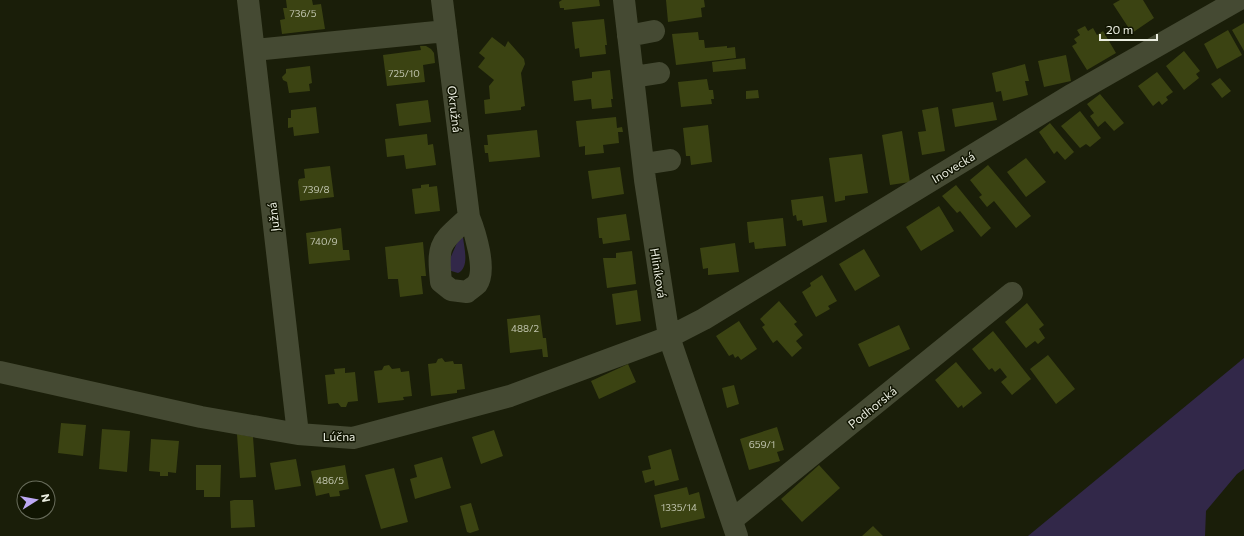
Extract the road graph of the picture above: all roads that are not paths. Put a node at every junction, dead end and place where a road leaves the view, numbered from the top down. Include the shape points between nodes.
1 (248, 0) edge
2 (442, 0) edge
3 (624, 0) edge
4 (1238, 0) edge
5 (446, 31) junction
6 (254, 50) junction
7 (469, 217) dead end
8 (1012, 293) dead end
9 (669, 337) junction
10 (0, 372) edge
11 (298, 434) junction
12 (735, 528) edge

1 - 6 street, Južná
2 - 5 street, Okružná
3 - 9 street, Hliníková via 641,33 656,162
4 - 9 street, Inovecká via 1073,94 704,319
5 - 6 street
5 - 7 street, Okružná
6 - 11 street, Južná
8 - 12 street, Podhorská
9 - 11 street, Lúčna via 510,396 353,438
9 - 12 street, Hliníková
10 - 11 street, Lúčna via 201,417

